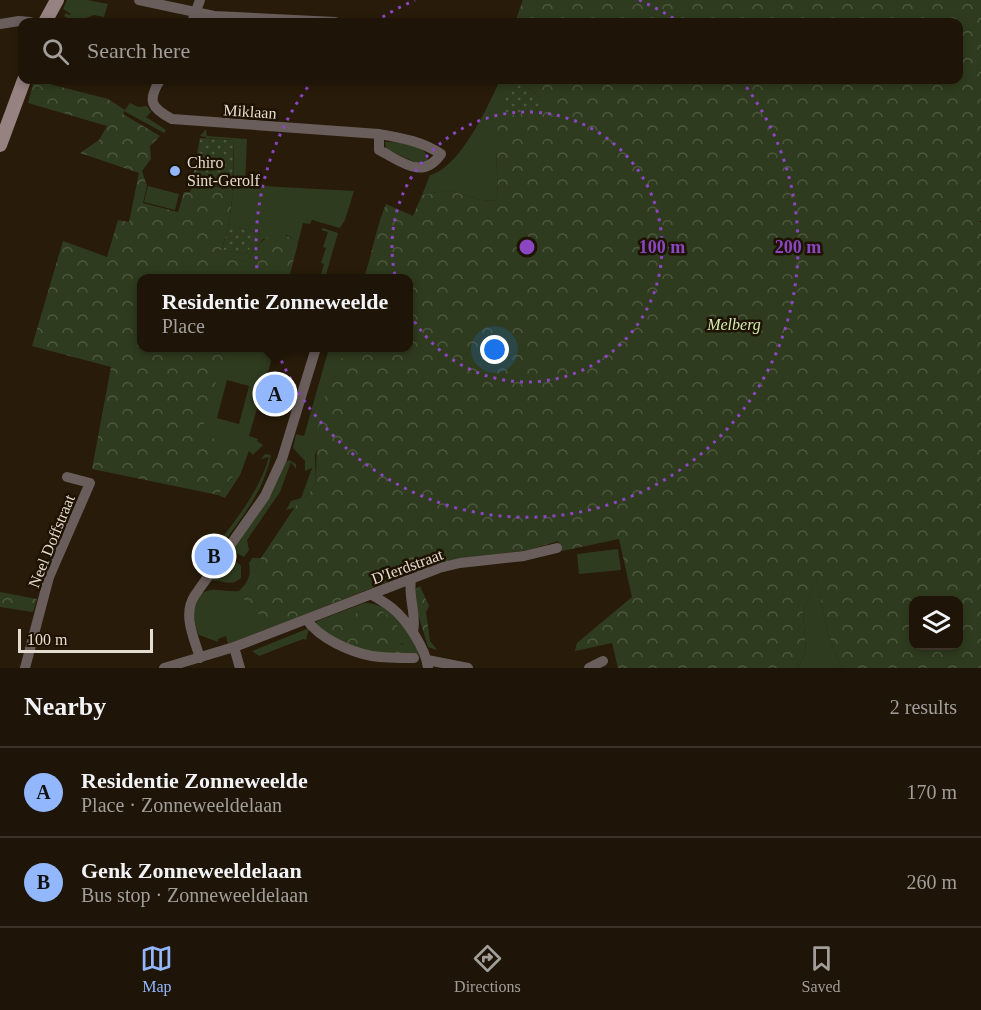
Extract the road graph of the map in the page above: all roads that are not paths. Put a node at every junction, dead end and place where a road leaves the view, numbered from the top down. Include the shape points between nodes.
1 (57, 0) edge
2 (139, 0) edge
3 (200, 0) edge
4 (194, 17) edge
5 (47, 18) edge
6 (254, 18) edge
7 (18, 21) edge
8 (0, 24) edge
9 (23, 84) edge
10 (158, 84) edge
11 (379, 134) junction
12 (0, 145) edge
13 (315, 352) edge
14 (67, 477) dead end
15 (557, 548) dead end
16 (411, 580) junction
17 (372, 595) junction
18 (307, 620) junction
19 (413, 632) junction
20 (234, 647) junction
21 (200, 658) junction
22 (414, 658) dead end
23 (603, 661) dead end
24 (428, 664) edge
25 (26, 668) edge
26 (164, 668) edge
27 (240, 668) edge
28 (468, 668) edge
29 (589, 668) edge

1 - 5 street
2 - 4 street
3 - 4 street
4 - 6 street
7 - 8 street
9 - 12 street
10 - 11 street, Miklaan via 152,97 153,106 172,119
11 - 11 street, Miklaan via 379,150 415,168 426,168 441,154 411,139
13 - 21 street via 282,459 265,496 189,606 188,617
14 - 25 street, Neel Doffstraat via 90,483 49,577
15 - 16 street, D'Ierdstraat via 460,563
16 - 17 street, D'Ierdstraat
16 - 19 street
17 - 18 street, D'Ierdstraat
17 - 19 street via 393,608
18 - 20 street, D'Ierdstraat
18 - 22 street via 321,634 370,656
19 - 24 street
20 - 21 street, D'Ierdstraat
20 - 27 street
21 - 26 street, D'Ierdstraat
23 - 29 street
24 - 28 street

